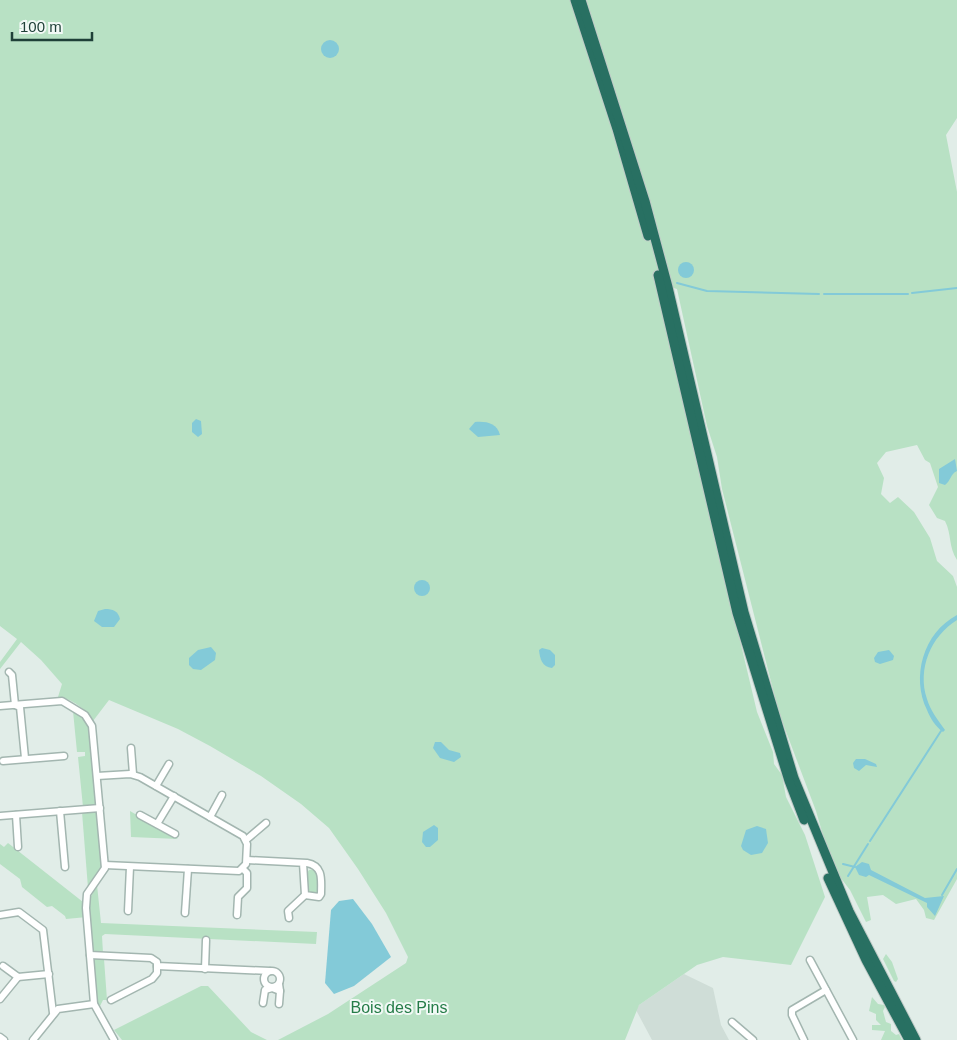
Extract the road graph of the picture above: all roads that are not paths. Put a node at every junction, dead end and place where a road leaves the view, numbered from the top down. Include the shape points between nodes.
1 (575, 0) edge
2 (581, 0) edge
3 (10, 672) dead end
4 (15, 705) junction
5 (0, 706) edge
6 (131, 748) dead end
7 (64, 756) dead end
8 (25, 758) junction
9 (3, 761) dead end
10 (169, 764) dead end
11 (133, 774) junction
12 (97, 776) junction
13 (156, 786) junction
14 (222, 794) dead end
15 (174, 796) junction
16 (100, 808) junction
17 (60, 812) junction
18 (16, 815) junction
19 (140, 815) dead end
20 (0, 816) edge
21 (210, 817) junction
22 (266, 823) dead end
23 (157, 824) junction
24 (175, 834) dead end
25 (246, 840) junction
26 (18, 848) dead end
27 (246, 860) junction
28 (303, 863) junction
29 (105, 865) junction
30 (65, 867) dead end
31 (130, 867) junction
32 (188, 869) junction
33 (243, 869) junction
34 (304, 895) junction
35 (128, 911) dead end
36 (185, 913) dead end
37 (237, 915) dead end
38 (0, 916) edge
39 (289, 918) dead end
40 (206, 940) dead end
41 (90, 955) junction
42 (810, 960) dead end
43 (3, 966) dead end
44 (157, 966) junction
45 (205, 969) junction
46 (270, 971) junction
47 (49, 974) junction
48 (18, 977) junction
49 (280, 987) junction
50 (272, 988) junction
51 (826, 990) junction
52 (0, 1000) edge
53 (111, 1000) dead end
54 (264, 1003) dead end
55 (94, 1004) junction
56 (279, 1004) dead end
57 (53, 1013) junction
58 (732, 1022) dead end
59 (0, 1037) edge
60 (4, 1040) edge
61 (33, 1040) edge
62 (114, 1040) edge
63 (753, 1040) edge
64 (804, 1040) edge
65 (853, 1040) edge
66 (909, 1040) edge
67 (916, 1040) edge

1 - 66 highway via 617,129 658,276 738,613 789,781 824,870 866,960
2 - 67 highway via 645,201 744,612 794,778 872,958
3 - 4 street
4 - 5 street
4 - 8 street via 20,707
4 - 12 street via 62,701 85,715 93,730
6 - 11 street
7 - 8 street
8 - 9 street
10 - 13 street
11 - 12 street
11 - 13 street
12 - 16 street
13 - 15 street
14 - 21 street
15 - 21 street
15 - 23 street
16 - 17 street
16 - 29 street
17 - 18 street
17 - 30 street
18 - 20 street
18 - 26 street
19 - 23 street
21 - 25 street
22 - 25 street
23 - 24 street
25 - 27 street
27 - 28 street
27 - 33 street
28 - 34 street
28 - 34 street via 316,866 321,876 319,897
29 - 31 street
29 - 41 street via 86,899
31 - 32 street
31 - 35 street
32 - 33 street
32 - 36 street
33 - 37 street via 247,873 247,888 238,898
34 - 39 street via 288,911
38 - 47 street via 19,912 43,930
40 - 45 street
41 - 44 street via 151,958
41 - 55 street
42 - 51 street
43 - 48 street
44 - 45 street
44 - 53 street via 157,973 152,979
45 - 46 street
46 - 49 street via 278,973
46 - 50 street via 264,980
47 - 48 street
47 - 57 street
48 - 52 street
49 - 50 street
49 - 56 street
50 - 54 street via 264,992
51 - 64 street via 792,1010
51 - 65 street
55 - 57 street via 58,1009
55 - 62 street
57 - 61 street
58 - 63 street
59 - 60 street

